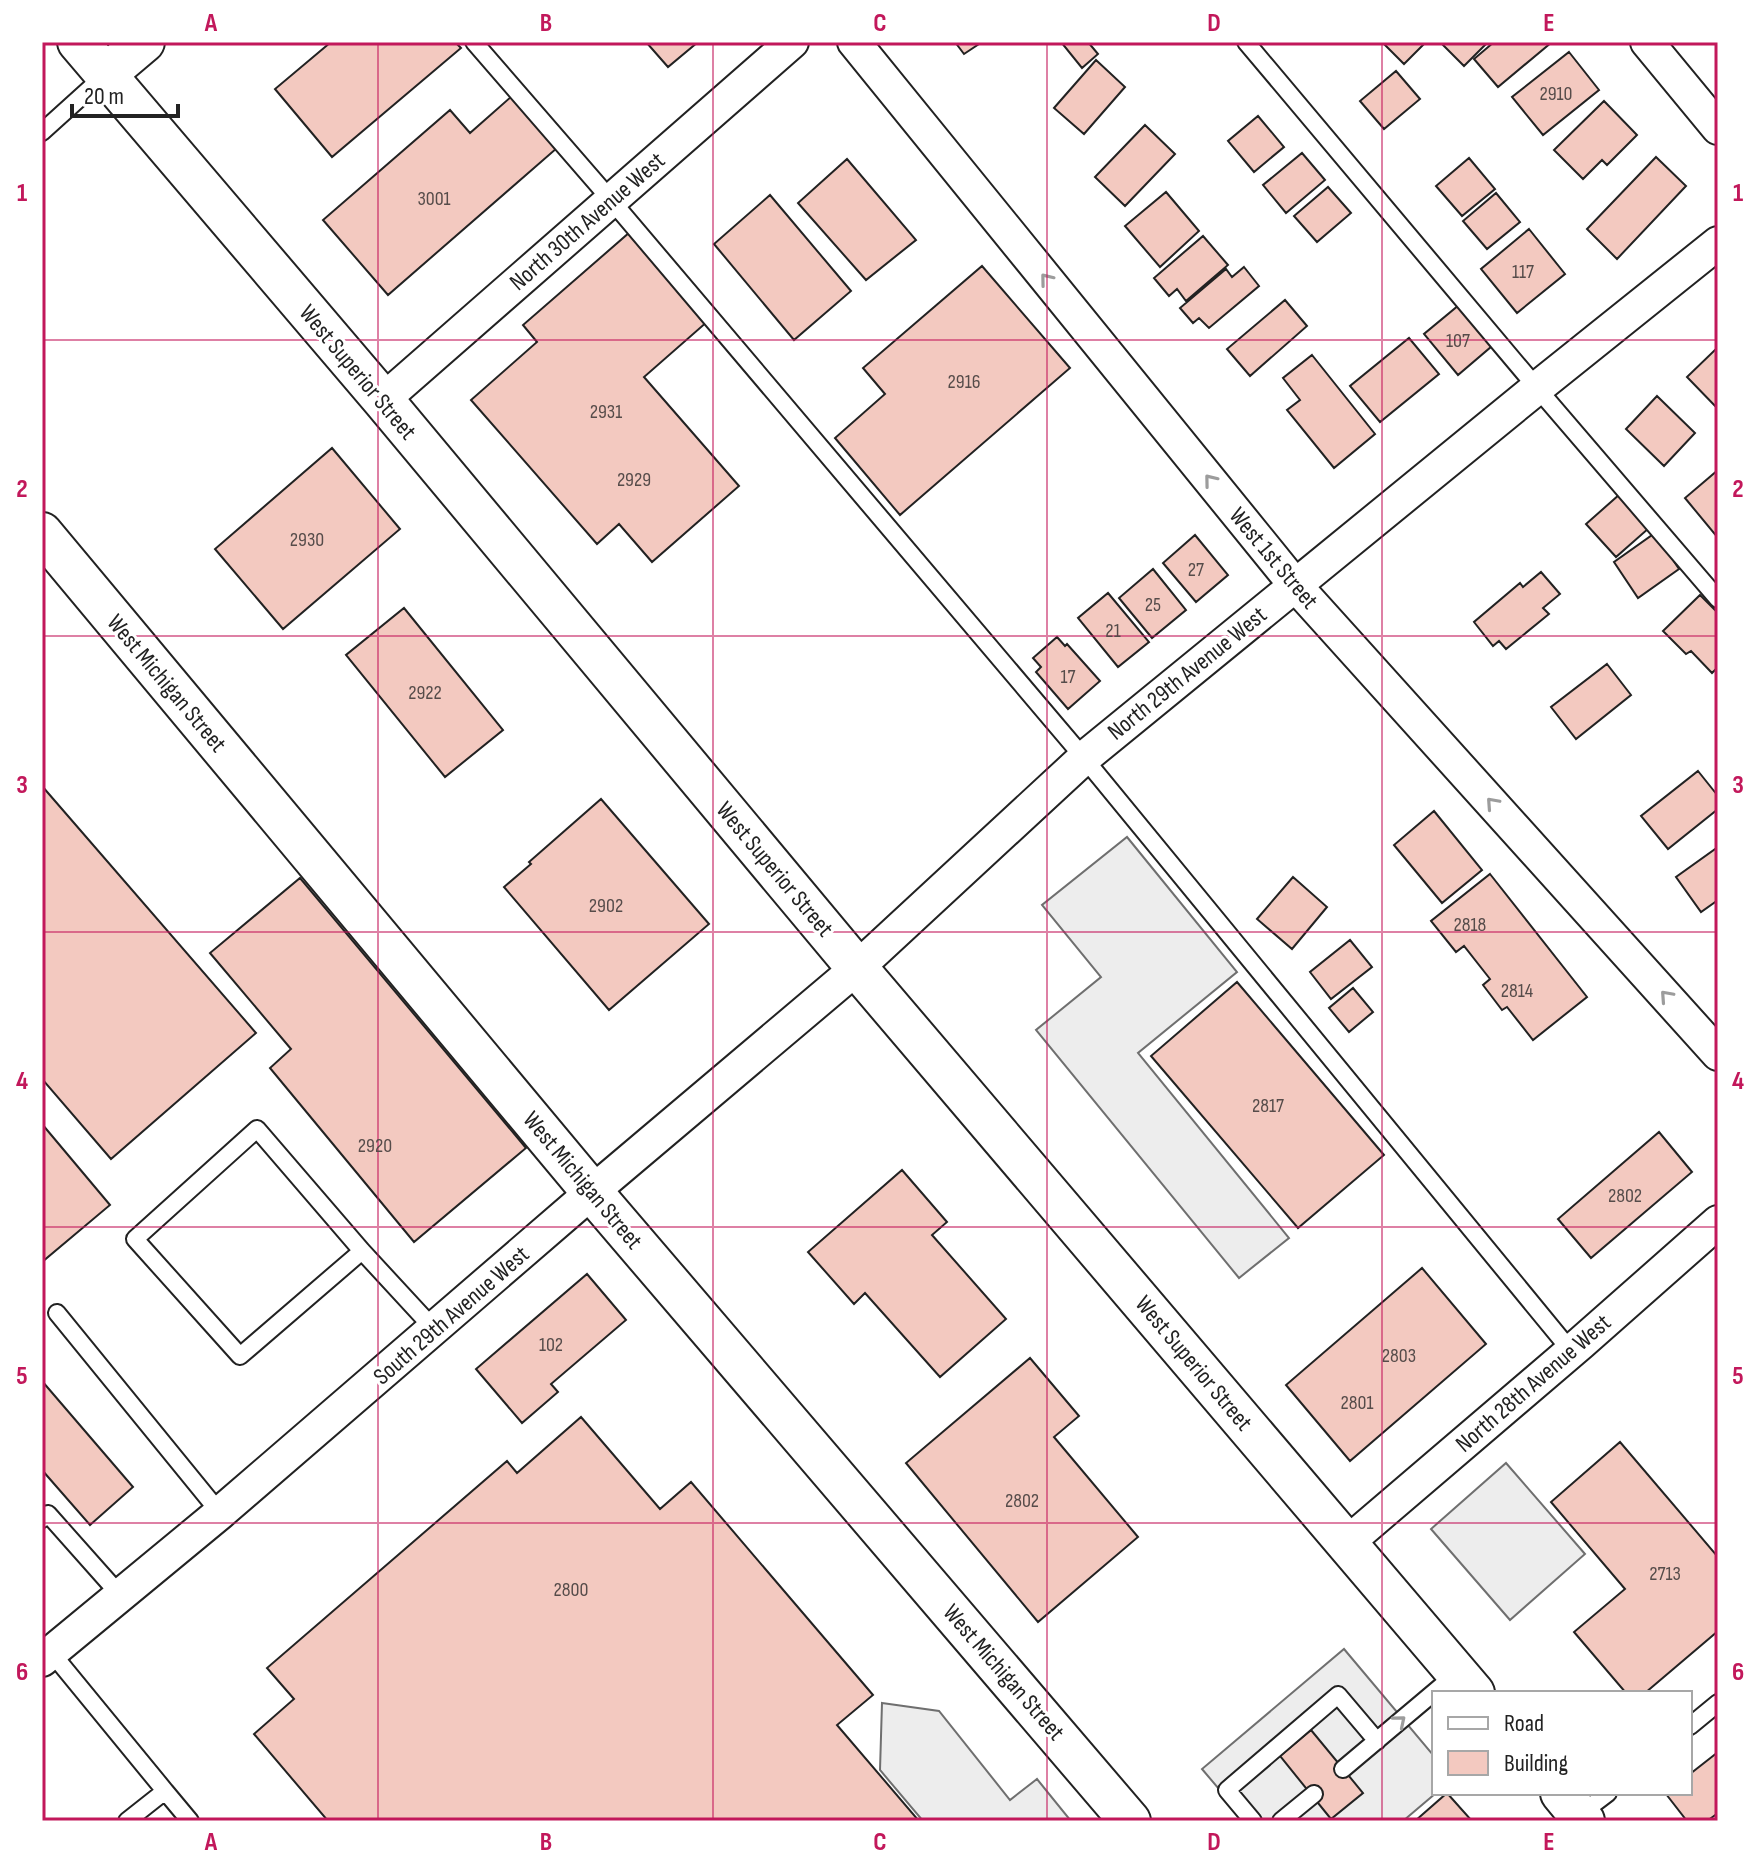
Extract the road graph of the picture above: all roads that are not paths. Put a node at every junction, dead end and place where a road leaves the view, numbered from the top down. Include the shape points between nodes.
1 (78, 42) edge
2 (144, 42) edge
3 (474, 42) edge
4 (792, 42) edge
5 (854, 42) edge
6 (1246, 42) edge
7 (1647, 42) edge
8 (105, 75) junction
9 (1718, 128) edge
10 (42, 132) edge
11 (611, 200) junction
12 (1718, 243) edge
13 (1537, 388) junction
14 (383, 400) junction
15 (42, 533) edge
16 (1295, 585) junction
17 (1718, 599) edge
18 (1084, 758) junction
19 (857, 968) junction
20 (1718, 1054) edge
21 (592, 1192) junction
22 (1718, 1222) edge
23 (362, 1251) junction
24 (57, 1313) dead end
25 (434, 1329) junction
26 (1571, 1351) junction
27 (220, 1513) junction
28 (42, 1519) edge
29 (1347, 1543) junction
30 (120, 1595) junction
31 (46, 1656) edge
32 (1466, 1683) edge
33 (1718, 1703) edge
34 (1432, 1705) edge
35 (1692, 1724) edge
36 (1377, 1741) junction
37 (1343, 1769) dead end
38 (165, 1791) junction
39 (1314, 1794) dead end
40 (127, 1821) edge
41 (190, 1821) edge
42 (1130, 1821) edge
43 (1253, 1821) edge
44 (1281, 1821) edge

1 - 8 street, West Superior Street
2 - 8 street
3 - 11 lane
4 - 11 street, North 30th Avenue West
16 -> 5 street, West 1st Street
6 - 13 lane
7 - 9 street
8 - 10 lane
8 - 14 street, West Superior Street
11 - 14 street, North 30th Avenue West
11 - 18 lane
12 - 13 street, North 29th Avenue West
13 - 16 street, North 29th Avenue West
13 - 17 lane
14 - 19 street, West Superior Street
15 - 21 street, West Michigan Street
16 - 18 street, North 29th Avenue West
20 -> 16 street, West 1st Street
18 - 19 street, North 29th Avenue West
18 - 26 lane
19 - 21 street, South 29th Avenue West
19 - 29 street, West Superior Street
21 - 25 street, South 29th Avenue West
21 - 42 street, West Michigan Street
22 - 26 street, North 28th Avenue West
23 - 23 lane via 257,1129 135,1239 240,1356
23 - 25 lane
24 - 27 lane
25 - 27 street, South 29th Avenue West
26 - 29 street, North 28th Avenue West
27 - 30 street, South 29th Avenue West
28 - 30 lane via 48,1514
29 - 32 street, West Superior Street
30 - 31 street, South 29th Avenue West
31 - 38 lane
33 - 35 lane
36 -> 34 lane
36 - 37 lane
36 - 43 lane via 1338,1695 1227,1790
38 - 40 lane
38 - 41 lane
39 - 44 lane

